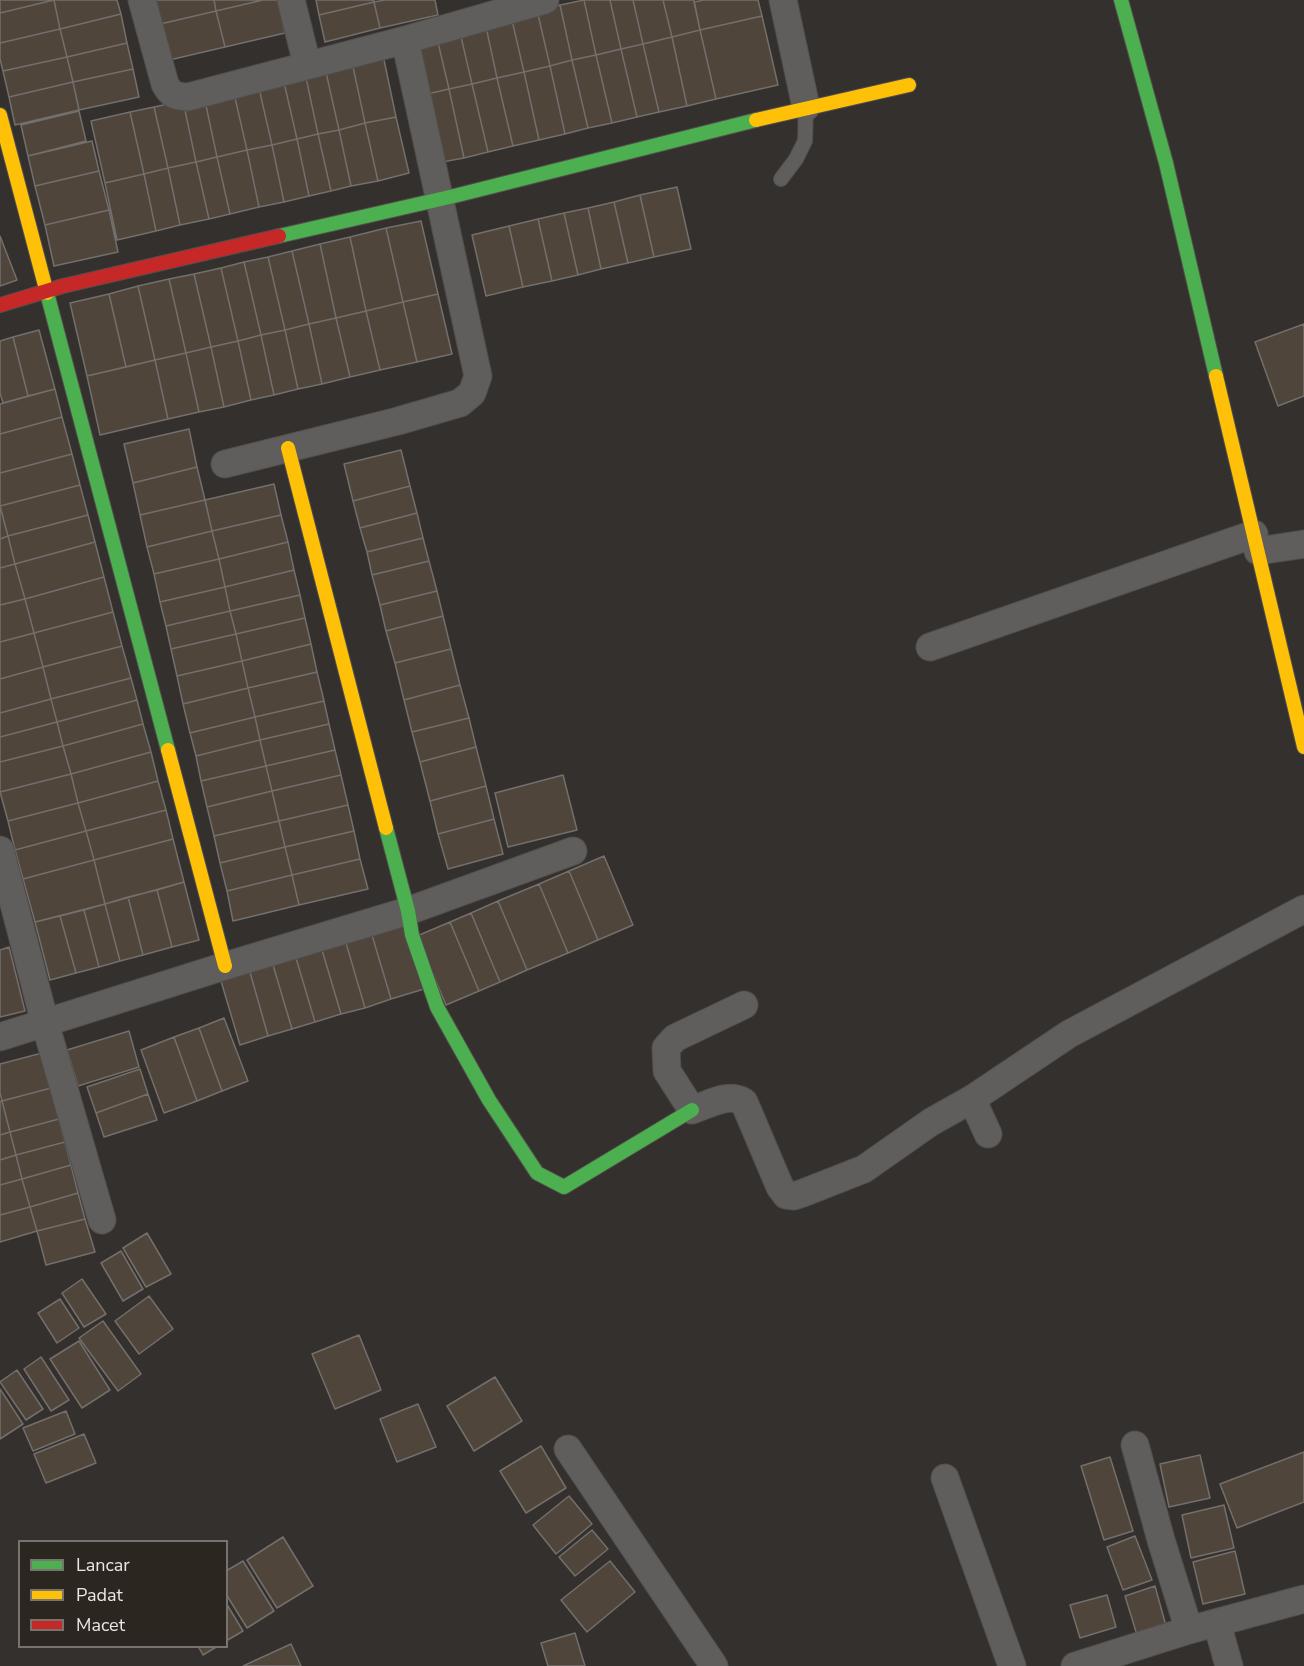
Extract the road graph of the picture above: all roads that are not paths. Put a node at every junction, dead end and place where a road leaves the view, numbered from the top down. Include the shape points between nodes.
1 (142, 0) edge
2 (291, 0) edge
3 (545, 0) edge
4 (783, 0) edge
5 (1121, 0) edge
6 (469, 10) edge
7 (405, 40) junction
8 (307, 64) junction
9 (909, 85) dead end
10 (806, 108) junction
11 (1, 124) edge
12 (781, 179) dead end
13 (440, 199) junction
14 (46, 292) junction
15 (0, 306) edge
16 (288, 448) junction
17 (225, 464) dead end
18 (1256, 543) junction
19 (1304, 544) edge
20 (930, 647) dead end
21 (1304, 747) edge
22 (0, 850) edge
23 (573, 851) dead end
24 (1304, 909) edge
25 (408, 911) junction
26 (225, 966) junction
27 (744, 1005) dead end
28 (45, 1023) junction
29 (0, 1037) edge
30 (972, 1098) junction
31 (692, 1110) junction
32 (988, 1134) dead end
33 (102, 1220) dead end
34 (1135, 1445) dead end
35 (568, 1449) dead end
36 (945, 1478) dead end
37 (1304, 1599) edge
38 (1216, 1623) junction
39 (1189, 1630) junction
40 (714, 1666) edge
41 (1012, 1666) edge
42 (1075, 1666) edge
43 (1229, 1666) edge

1 - 8 street via 165,84 175,96 188,97
2 - 8 street
3 - 6 street
4 - 10 street
5 - 18 street via 1166,163
6 - 7 street
7 - 8 street
7 - 13 street
9 - 10 street
10 - 12 lane via 805,141
10 - 13 street
11 - 14 street
13 - 14 street
13 - 16 street via 478,376 472,393 459,403 439,409
14 - 15 street
14 - 26 street
16 - 17 street
16 - 25 street
18 - 19 street
18 - 20 street
18 - 21 street
22 - 28 street
23 - 25 street
24 - 30 street via 1069,1034
25 - 26 street
25 - 31 street via 412,935 438,1007 489,1100 537,1173 564,1187
26 - 28 street
27 - 31 street via 675,1038 666,1048 667,1071
28 - 29 street
28 - 33 street
30 - 31 street via 864,1168 794,1196 786,1195 780,1186 744,1102 728,1098
30 - 32 street
34 - 39 street
35 - 40 street
36 - 41 street
37 - 38 street
38 - 39 street
38 - 43 street
39 - 42 street

